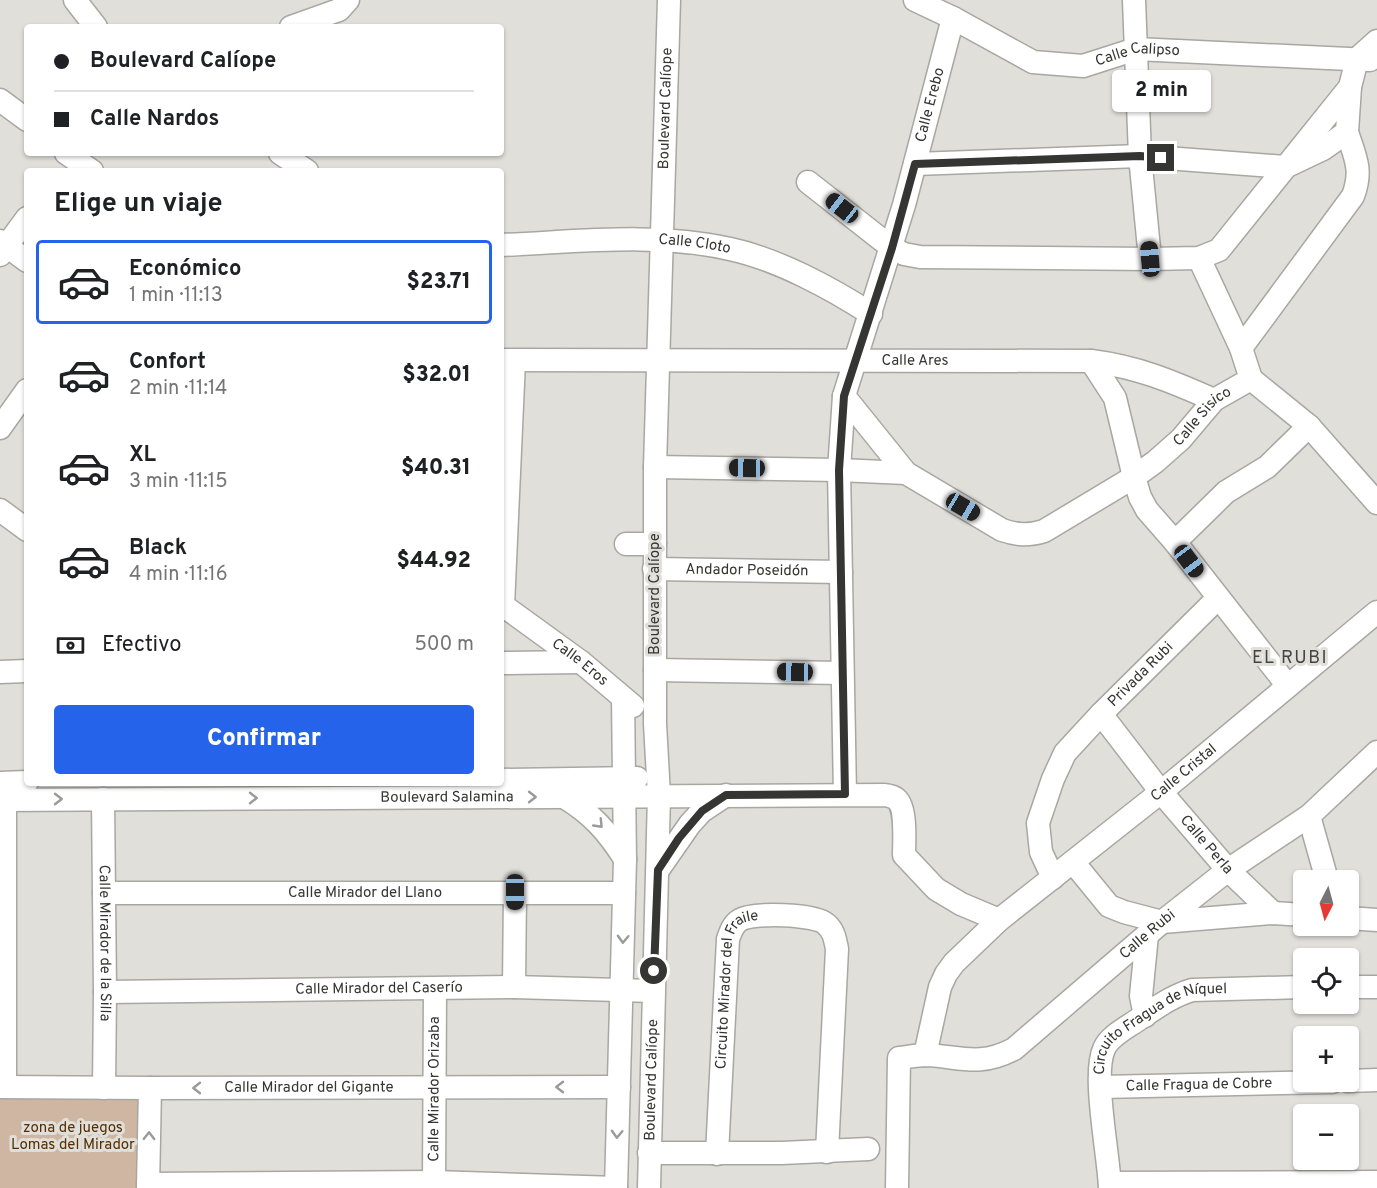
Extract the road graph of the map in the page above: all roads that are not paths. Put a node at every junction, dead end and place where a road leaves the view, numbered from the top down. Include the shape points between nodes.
1 (669, 0) edge
2 (915, 0) edge
3 (1134, 0) edge
4 (81, 2) edge
5 (338, 12) edge
6 (953, 18) junction
7 (94, 24) edge
8 (300, 24) edge
9 (1377, 41) edge
10 (1136, 49) junction
11 (1367, 60) edge
12 (1350, 87) junction
13 (3, 97) edge
14 (24, 117) edge
15 (1347, 132) junction
16 (284, 156) edge
17 (1140, 156) junction
18 (68, 159) edge
19 (915, 164) junction
20 (1285, 167) junction
21 (86, 168) edge
22 (302, 168) edge
23 (808, 182) dead end
24 (24, 221) edge
25 (662, 240) junction
26 (504, 245) edge
27 (2, 247) edge
28 (892, 248) junction
29 (1209, 254) junction
30 (24, 259) edge
31 (1150, 259) junction
32 (871, 314) junction
33 (1241, 348) junction
34 (507, 360) edge
35 (856, 361) junction
36 (1091, 361) junction
37 (658, 362) junction
38 (1251, 379) junction
39 (844, 396) junction
40 (24, 397) edge
41 (1214, 400) junction
42 (1309, 426) junction
43 (0, 428) edge
44 (655, 467) junction
45 (839, 470) junction
46 (906, 473) junction
47 (1134, 477) junction
48 (1377, 503) edge
49 (504, 507) edge
50 (0, 510) edge
51 (24, 528) edge
52 (1175, 542) junction
53 (655, 543) junction
54 (626, 544) dead end
55 (654, 569) junction
56 (841, 572) junction
57 (1218, 598) junction
58 (504, 606) edge
59 (1377, 612) edge
60 (581, 662) junction
61 (504, 663) edge
62 (655, 670) junction
63 (24, 671) edge
64 (0, 672) edge
65 (842, 673) junction
66 (1288, 686) junction
67 (623, 698) junction
68 (1101, 714) junction
69 (655, 724) junction
70 (1372, 761) edge
71 (504, 780) edge
72 (24, 783) edge
73 (658, 786) junction
74 (624, 788) junction
75 (1161, 792) junction
76 (2, 794) edge
77 (845, 794) junction
78 (726, 795) junction
79 (564, 797) junction
80 (103, 799) junction
81 (1309, 816) junction
82 (625, 860) junction
83 (1073, 862) junction
84 (658, 870) junction
85 (1228, 870) junction
86 (1324, 870) edge
87 (1053, 878) junction
88 (515, 892) junction
89 (104, 893) junction
90 (624, 893) junction
91 (2, 894) edge
92 (1124, 912) junction
93 (1273, 913) junction
94 (1293, 914) edge
95 (1359, 919) edge
96 (999, 920) junction
97 (1377, 920) edge
98 (1147, 935) junction
99 (514, 987) junction
100 (1293, 987) edge
101 (1359, 987) edge
102 (1377, 987) edge
103 (435, 989) junction
104 (622, 990) junction
105 (3, 991) edge
106 (653, 991) junction
107 (105, 992) junction
108 (1145, 1016) junction
109 (926, 1055) junction
110 (1377, 1080) edge
111 (1359, 1081) edge
112 (1293, 1083) edge
113 (2, 1087) edge
114 (435, 1087) junction
115 (619, 1087) junction
116 (1101, 1087) junction
117 (104, 1088) junction
118 (150, 1088) junction
119 (868, 1149) dead end
120 (827, 1152) junction
121 (649, 1153) junction
122 (717, 1154) junction
123 (1377, 1182) edge
124 (434, 1185) edge
125 (1110, 1185) edge
126 (148, 1186) edge
127 (616, 1188) edge
128 (650, 1188) edge
129 (897, 1188) edge

1 - 25 street, Boulevard Calíope
2 - 6 street, Calle Calipso
3 - 10 street
4 - 7 street
5 - 8 street
6 - 10 street, Calle Calipso via 1033,62 1083,66
6 - 19 street, Calle Erebo
9 - 11 street
10 - 11 street, Calle Calipso
10 - 17 street
11 - 12 street
12 - 15 street
12 - 20 street
13 - 14 street
15 - 20 street via 1323,149
15 - 33 street via 1359,170 1353,196
16 - 22 street
17 - 19 street
17 - 20 street
17 - 31 street
18 - 21 street
19 - 28 street, Calle Erebo
20 - 29 street
23 - 28 street
24 - 27 street
25 - 26 street, Calle Cloto
25 - 32 street, Calle Cloto via 732,249 765,260 835,291
25 - 37 street, Boulevard Calíope
27 - 30 street
28 - 31 street via 920,257
28 - 32 street, Calle Erebo
29 - 31 street
29 - 33 street
32 - 35 street, Calle Erebo
33 - 38 street
34 - 37 street, Calle Ares
34 - 49 street
35 - 36 street, Calle Ares
35 - 37 street, Calle Ares
35 - 39 street, Calle Erebo
36 - 41 street, Calle Ares via 1154,374
36 - 47 street via 1115,398
37 - 44 street, Boulevard Calíope
38 - 41 street, Calle Sisico
38 - 42 street
39 - 45 street, Calle Erebo
39 - 46 street
40 - 43 street
41 - 47 street, Calle Sisico via 1181,439
42 - 48 street
42 - 52 street via 1267,467 1226,492
44 - 45 street
44 - 53 street, Boulevard Calíope
45 - 46 street
45 - 56 street, Calle Erebo
46 - 47 street, Calle Sisico via 1016,535 1044,531
47 - 52 street via 1147,510
50 - 51 street
52 - 57 street
53 - 54 street
53 - 55 street, Boulevard Calíope
55 - 56 street, Andador Poseidón
55 - 62 street, Boulevard Calíope
56 - 65 street, Calle Erebo
57 - 66 street
57 - 68 street, Privada Rubi
58 - 60 street, Calle Eros
59 - 66 street, Calle Cristal
60 - 61 street
60 - 67 street, Calle Eros
62 - 65 street
62 - 69 street, Boulevard Calíope
63 - 64 street
65 - 77 street, Calle Erebo
66 - 75 street, Calle Cristal
67 - 69 street, Calle Eros
67 - 74 street, Boulevard Calíope
68 - 75 street, Calle Perla
68 - 87 street, Privada Rubi via 1065,753 1038,823 1041,852
69 - 73 street, Boulevard Calíope
70 - 81 street, Calle Rubi
71 - 74 street, Boulevard Salamina
72 - 76 street
73 - 74 street, Boulevard Salamina
73 - 78 street, Boulevard Salamina
73 - 84 street, Boulevard Calíope
74 - 79 street, Boulevard Salamina
74 - 82 street, Boulevard Calíope
75 - 83 street, Calle Cristal
75 - 85 street, Calle Perla
76 -> 80 street, Boulevard Salamina
76 - 91 street
77 - 78 street, Boulevard Salamina
77 - 96 street, Boulevard Salamina via 895,797 903,812 904,855 936,889
78 - 84 street via 690,824
80 -> 79 street, Boulevard Salamina
79 -> 82 street via 599,823
80 - 89 street, Calle Mirador de la Silla
81 - 85 street, Calle Rubi
81 - 86 street
82 - 90 street, Boulevard Calíope
83 - 87 street, Calle Cristal
83 - 92 street via 1109,906
84 - 106 street, Boulevard Calíope
85 - 93 street, Calle Perla
85 - 98 street, Calle Rubi
87 - 96 street, Calle Cristal
88 - 89 street, Calle Mirador del Llano
88 - 90 street, Calle Mirador del Llano
88 - 99 street
89 - 107 street, Calle Mirador de la Silla
90 -> 104 street, Boulevard Calíope
91 - 105 street
92 - 98 street
92 - 98 street
93 - 94 street
93 - 98 street
95 - 97 street
96 - 109 street, Calle Cristal via 945,974
98 - 108 street via 1141,996
98 - 109 street, Calle Rubi via 1014,1049 981,1060
99 - 103 street, Calle Mirador del Caserío
99 - 104 street, Calle Mirador del Caserío
100 - 108 street, Circuito Fragua de Níquel via 1192,990 1176,995
101 - 102 street
103 - 107 street, Calle Mirador del Caserío
103 - 114 street, Calle Mirador Orizaba
104 - 106 street, Calle Mirador del Caserío
104 - 115 street, Boulevard Calíope
105 - 113 street
106 - 121 street, Boulevard Calíope
107 - 117 street, Calle Mirador de la Silla
108 - 116 street, Circuito Fragua de Níquel via 1104,1047
109 - 129 street, Calle Rubi via 899,1058
110 - 111 street
112 - 116 street, Calle Fragua de Cobre
113 - 117 street, Calle Mirador del Gigante
115 -> 114 street, Calle Mirador del Gigante
114 -> 118 street, Calle Mirador del Gigante
114 - 124 street, Calle Mirador Orizaba
115 -> 127 street, Boulevard Calíope
116 - 125 street, Circuito Fragua de Níquel
117 - 118 street, Calle Mirador del Gigante
126 -> 118 street
119 - 120 street
120 - 122 street
120 - 122 street, Circuito Mirador del Fraile via 837,949 834,933 825,922 811,917 753,915 732,927 728,939
121 - 122 street
121 - 128 street, Boulevard Calíope
123 - 125 street
124 - 126 street
124 - 127 street

